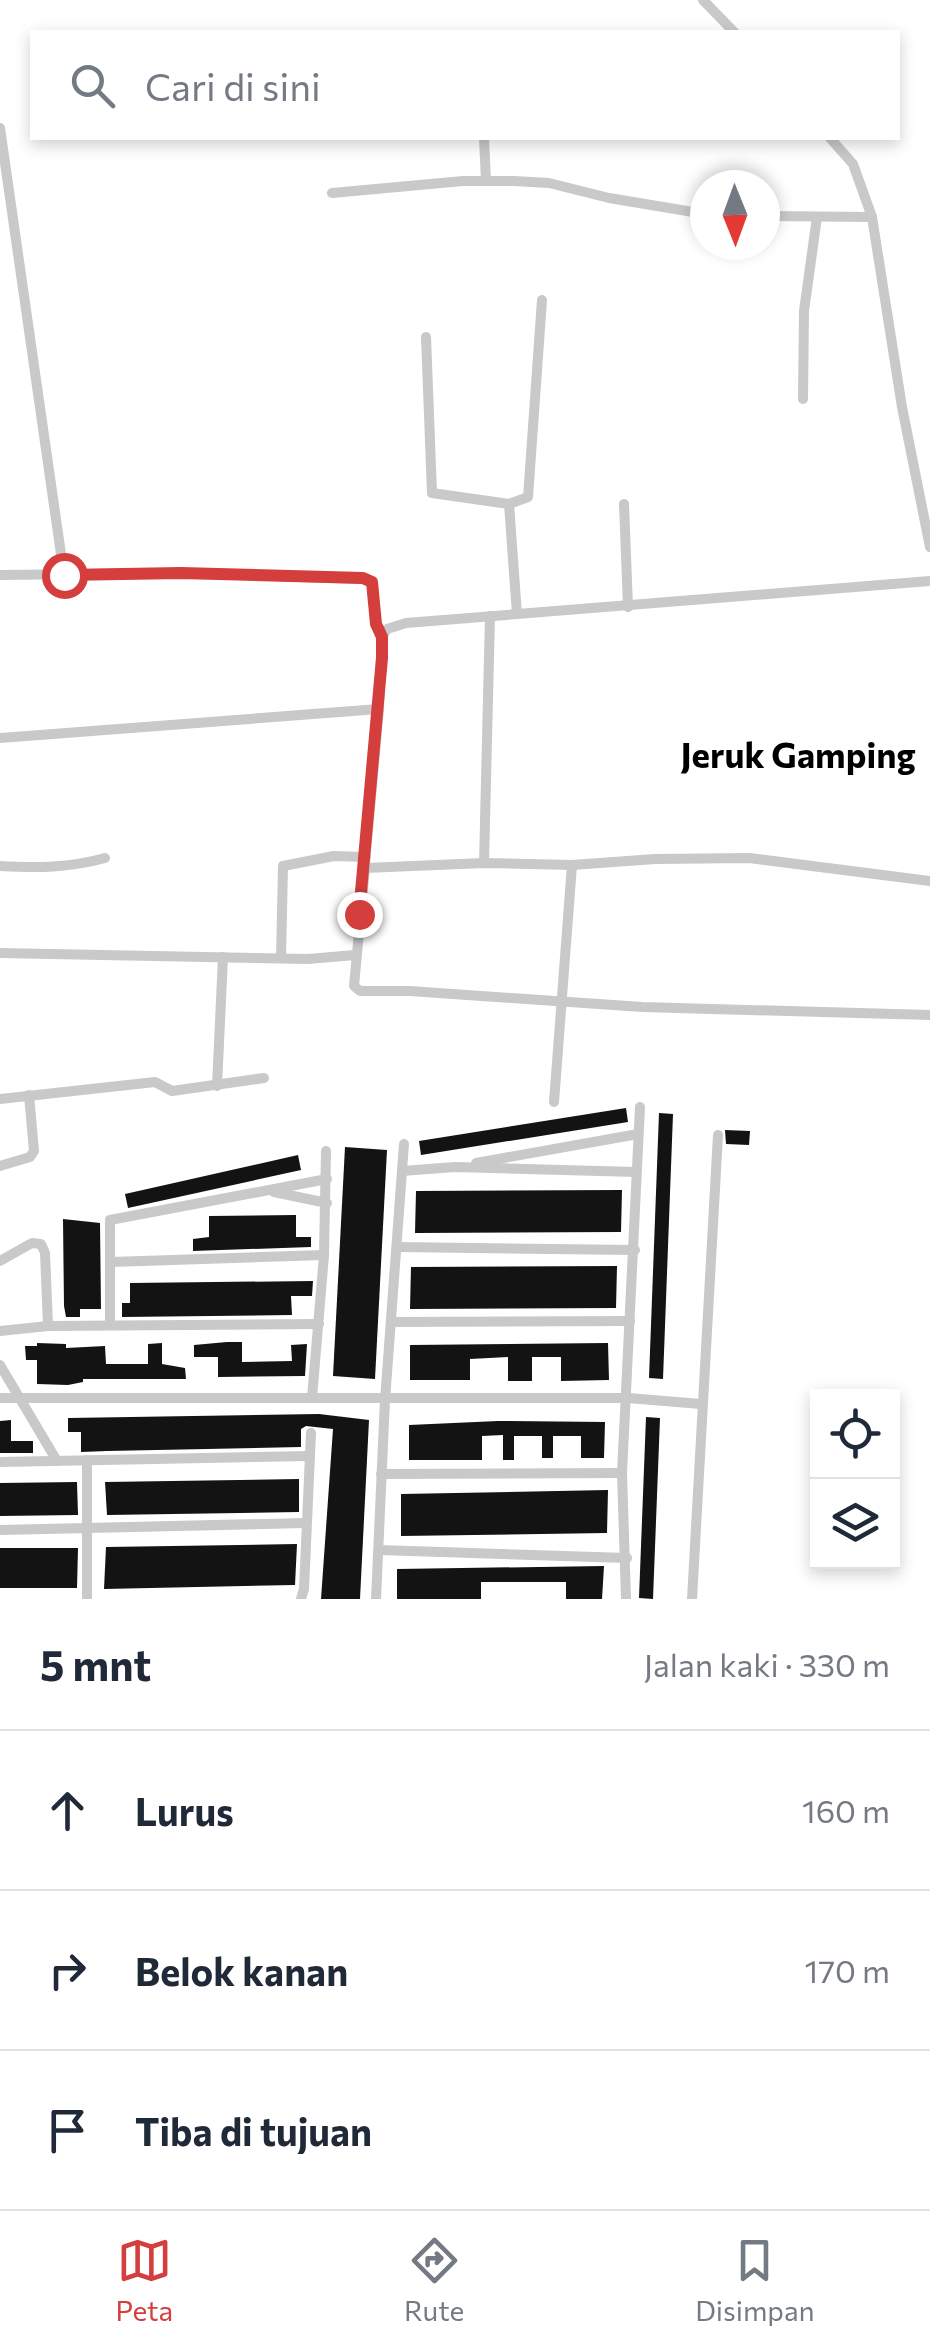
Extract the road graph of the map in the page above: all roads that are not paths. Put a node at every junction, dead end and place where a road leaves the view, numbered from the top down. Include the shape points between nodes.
1 (704, 0) edge
2 (732, 30) edge
3 (0, 128) edge
4 (484, 140) edge
5 (832, 140) edge
6 (486, 181) junction
7 (332, 194) dead end
8 (690, 211) edge
9 (780, 217) edge
10 (817, 218) junction
11 (872, 218) junction
12 (542, 300) dead end
13 (426, 338) dead end
14 (803, 399) dead end
15 (509, 504) junction
16 (624, 504) dead end
17 (930, 547) edge
18 (0, 575) edge
19 (64, 575) junction
20 (930, 581) edge
21 (628, 607) junction
22 (518, 614) junction
23 (490, 616) junction
24 (382, 637) junction
25 (379, 709) junction
26 (0, 738) edge
27 (105, 858) dead end
28 (365, 862) junction
29 (484, 863) junction
30 (0, 866) edge
31 (572, 866) junction
32 (930, 881) edge
33 (0, 953) edge
34 (355, 954) junction
35 (223, 957) junction
36 (282, 958) junction
37 (562, 1002) junction
38 (930, 1015) edge
39 (264, 1078) dead end
40 (216, 1086) junction
41 (29, 1095) junction
42 (0, 1098) edge
43 (554, 1102) dead end
44 (640, 1107) dead end
45 (638, 1134) junction
46 (718, 1134) dead end
47 (404, 1144) dead end
48 (326, 1151) dead end
49 (0, 1166) edge
50 (455, 1167) junction
51 (402, 1172) junction
52 (636, 1172) junction
53 (327, 1179) junction
54 (266, 1190) junction
55 (327, 1203) junction
56 (397, 1248) junction
57 (635, 1250) junction
58 (324, 1255) junction
59 (0, 1261) edge
60 (111, 1262) junction
61 (630, 1321) junction
62 (391, 1322) junction
63 (320, 1324) junction
64 (48, 1326) junction
65 (110, 1326) junction
66 (0, 1331) edge
67 (0, 1364) edge
68 (0, 1398) edge
69 (20, 1398) junction
70 (312, 1398) junction
71 (628, 1398) junction
72 (385, 1400) junction
73 (701, 1404) junction
74 (310, 1433) dead end
75 (309, 1456) junction
76 (86, 1460) junction
77 (57, 1461) junction
78 (0, 1462) edge
79 (382, 1474) junction
80 (622, 1474) junction
81 (305, 1523) junction
82 (87, 1528) junction
83 (0, 1530) edge
84 (378, 1550) junction
85 (627, 1558) junction
86 (87, 1599) edge
87 (300, 1599) edge
88 (376, 1599) edge
89 (626, 1599) edge
90 (692, 1599) edge

1 - 2 street
3 - 19 street
4 - 6 street
5 - 11 street via 853,164
6 - 7 street
6 - 8 street via 549,183
9 - 10 street
10 - 11 street
10 - 14 street via 804,311
11 - 17 street
12 - 15 street via 528,497
13 - 15 street via 432,493
15 - 22 street
16 - 21 street
18 - 19 street
19 - 24 street via 370,580
20 - 21 street
21 - 22 street
22 - 23 street
23 - 24 street via 406,623
23 - 29 street
24 - 25 street
25 - 26 street
25 - 28 street
27 - 30 street via 42,868
28 - 29 street
28 - 34 street
28 - 36 street via 334,856 283,866
29 - 31 street
31 - 32 street via 748,858
31 - 37 street
33 - 35 street
34 - 36 street
34 - 37 street via 354,986 360,991
35 - 36 street
35 - 40 street
37 - 38 street
37 - 43 street
39 - 40 street
40 - 41 street via 172,1091 149,1082
41 - 42 street
41 - 49 street via 34,1151
44 - 45 street
45 - 50 street
45 - 52 street
46 - 73 street
47 - 51 street
48 - 53 street
50 - 51 street
50 - 52 street
51 - 56 street
52 - 57 street
53 - 54 street
53 - 55 street
54 - 55 street
54 - 60 street via 115,1217 109,1226
55 - 58 street
56 - 57 street
56 - 62 street
57 - 61 street
58 - 60 street
58 - 63 street
59 - 64 street via 41,1244
60 - 65 street
61 - 62 street
61 - 71 street
62 - 72 street
63 - 65 street
63 - 70 street
64 - 65 street
64 - 66 street
67 - 69 street
68 - 69 street
69 - 70 street
69 - 77 street
70 - 72 street
71 - 72 street
71 - 73 street
71 - 80 street
72 - 79 street
73 - 90 street
74 - 75 street
75 - 76 street
75 - 81 street
76 - 77 street
76 - 82 street
77 - 78 street
79 - 80 street
79 - 84 street
80 - 85 street
81 - 82 street
81 - 87 street
82 - 83 street
82 - 86 street
84 - 85 street
84 - 88 street
85 - 89 street

